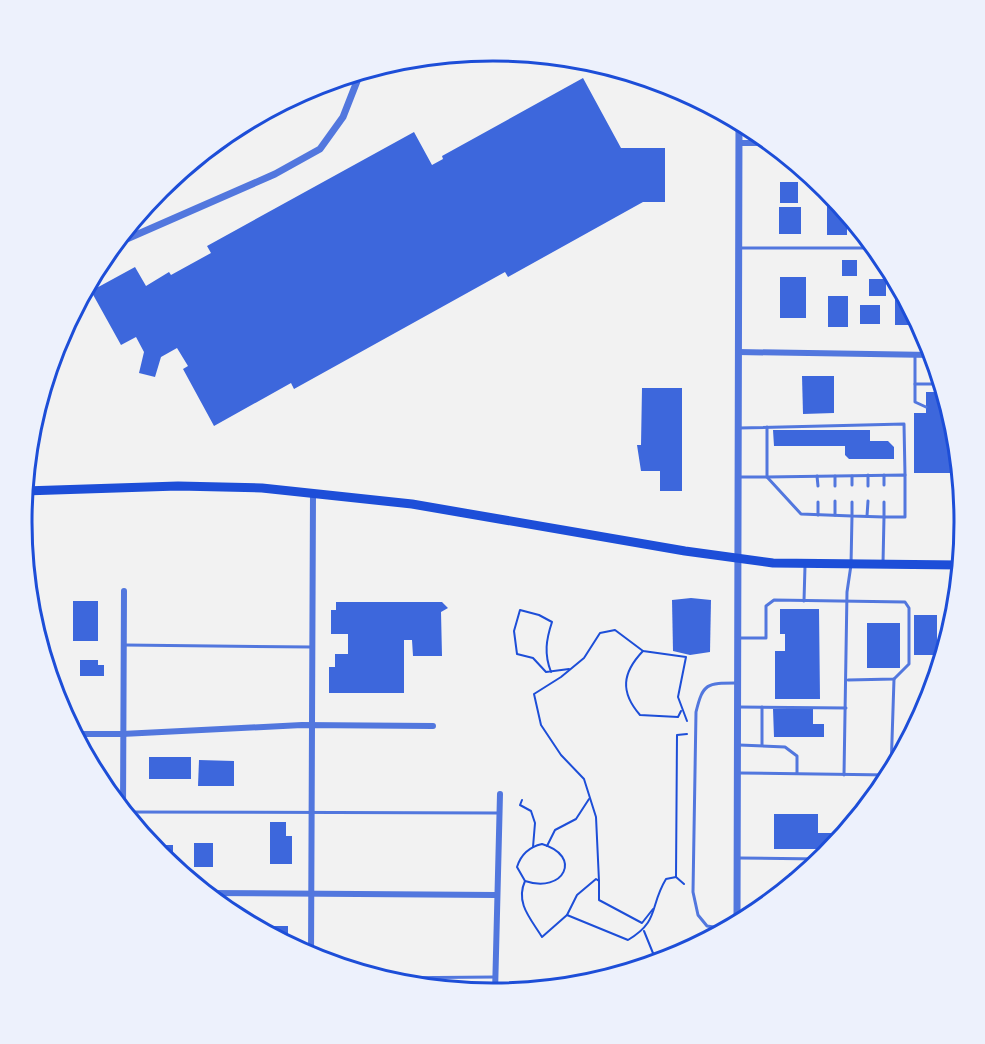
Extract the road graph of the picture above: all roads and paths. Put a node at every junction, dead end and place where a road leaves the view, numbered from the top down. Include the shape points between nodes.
1 (358, 81) edge
2 (739, 133) edge
3 (739, 143) junction
4 (755, 143) edge
5 (130, 238) edge
6 (738, 248) junction
7 (863, 248) edge
8 (738, 352) junction
9 (915, 355) junction
10 (922, 355) edge
11 (915, 384) junction
12 (932, 384) edge
13 (926, 407) dead end
14 (767, 427) junction
15 (738, 428) junction
16 (868, 475) junction
17 (884, 475) junction
18 (905, 475) junction
19 (818, 476) junction
20 (835, 476) junction
21 (852, 476) junction
22 (737, 477) junction
23 (767, 477) junction
24 (852, 485) dead end
25 (884, 485) dead end
26 (818, 486) dead end
27 (835, 486) dead end
28 (868, 486) dead end
29 (32, 491) edge
30 (313, 493) junction
31 (835, 501) dead end
32 (868, 501) dead end
33 (818, 502) dead end
34 (852, 502) dead end
35 (884, 502) dead end
36 (818, 515) junction
37 (835, 515) junction
38 (852, 516) junction
39 (867, 516) junction
40 (884, 517) junction
41 (738, 558) junction
42 (805, 564) junction
43 (851, 565) junction
44 (884, 565) junction
45 (952, 565) edge
46 (124, 591) dead end
47 (804, 601) junction
48 (847, 601) junction
49 (738, 638) junction
50 (123, 645) junction
51 (312, 647) junction
52 (643, 651) junction
53 (569, 669) junction
54 (551, 672) junction
55 (894, 679) junction
56 (848, 680) junction
57 (738, 682) junction
58 (739, 707) junction
59 (762, 707) junction
60 (846, 708) junction
61 (681, 711) junction
62 (311, 725) junction
63 (433, 726) dead end
64 (83, 734) edge
65 (122, 734) junction
66 (739, 745) junction
67 (762, 746) junction
68 (891, 755) edge
69 (739, 773) junction
70 (797, 773) junction
71 (879, 773) edge
72 (844, 775) junction
73 (500, 794) dead end
74 (123, 797) edge
75 (589, 799) junction
76 (522, 800) dead end
77 (134, 812) edge
78 (311, 812) junction
79 (498, 813) junction
80 (532, 846) junction
81 (547, 846) junction
82 (739, 858) junction
83 (807, 859) edge
84 (525, 881) junction
85 (599, 881) junction
86 (311, 892) junction
87 (219, 893) edge
88 (496, 895) junction
89 (653, 909) junction
90 (737, 912) edge
91 (567, 915) junction
92 (712, 927) edge
93 (644, 931) junction
94 (310, 945) edge
95 (653, 954) edge
96 (495, 977) junction
97 (424, 978) edge
98 (495, 983) edge

1 - 5 street via 343,117 320,149 275,174
2 - 3 street
3 - 4 street
3 - 6 street
6 - 7 lane
6 - 8 street
8 - 9 street
8 - 15 street
9 - 10 street
9 - 11 lane
11 - 12 lane
11 - 13 lane via 915,402
14 - 15 lane
14 - 18 lane via 904,423
14 - 23 lane
15 - 22 street
16 - 17 lane
16 - 21 lane
16 - 28 lane
17 - 18 lane
17 - 25 lane
18 - 40 lane via 905,517
19 - 20 lane
19 - 23 lane
19 - 26 lane
20 - 21 lane
20 - 27 lane
21 - 24 lane
22 - 23 lane
22 - 41 street
23 - 36 lane via 801,514
29 - 30 main road via 178,486
30 - 41 main road via 412,504
30 - 51 street
31 - 37 lane
32 - 39 lane
33 - 36 lane
34 - 38 lane
35 - 40 lane
36 - 37 lane
37 - 38 lane
38 - 39 lane
38 - 43 lane
39 - 40 lane
40 - 44 lane
41 - 42 main road
41 - 49 street
42 - 43 main road
42 - 47 lane
43 - 44 main road
43 - 48 lane
44 - 45 main road
46 - 50 street
47 - 48 lane
47 - 49 lane via 774,600 766,606 766,638
48 - 55 lane via 905,602 909,608 909,664
48 - 56 lane
49 - 57 street
50 - 51 lane
50 - 65 street
51 - 62 street
52 - 53 path via 615,630 600,633 584,658
52 - 61 path via 686,657 678,697
52 - 61 path via 626,676 627,700 640,715 678,717
53 - 54 path
53 - 75 path via 534,694 541,725 561,755 584,779
54 - 54 path via 532,658 517,654 514,631 520,610 552,622 546,638
55 - 56 lane
55 - 68 lane
56 - 60 lane
57 - 58 street
57 - 92 lane via 714,682 701,691 696,712 693,892 698,915 706,926
58 - 59 lane
58 - 66 street
59 - 60 lane
59 - 67 lane
60 - 72 lane
61 - 89 path via 689,734 677,735 676,877 664,881
62 - 63 street
62 - 65 street
62 - 78 street
64 - 65 street
65 - 74 street
66 - 67 lane
66 - 69 street
67 - 70 lane via 785,747 797,756
69 - 70 lane
69 - 82 street
70 - 72 lane
71 - 72 lane
73 - 79 street
75 - 81 path via 576,819 555,830
75 - 85 path via 596,817
76 - 80 path via 520,805 531,811 535,823
77 - 78 lane
78 - 79 lane
78 - 86 street
79 - 88 street
80 - 81 path
80 - 84 path via 517,867
81 - 84 path via 563,855 565,868 558,880 550,885
82 - 83 lane
82 - 90 street
84 - 91 path via 521,891 525,912 542,937
85 - 89 path via 599,900 617,911 642,923
85 - 91 path via 596,879 577,895
86 - 87 street
86 - 88 street
86 - 94 street
88 - 96 street
89 - 93 path
91 - 93 path via 628,940
93 - 95 path
96 - 97 lane
96 - 98 street

